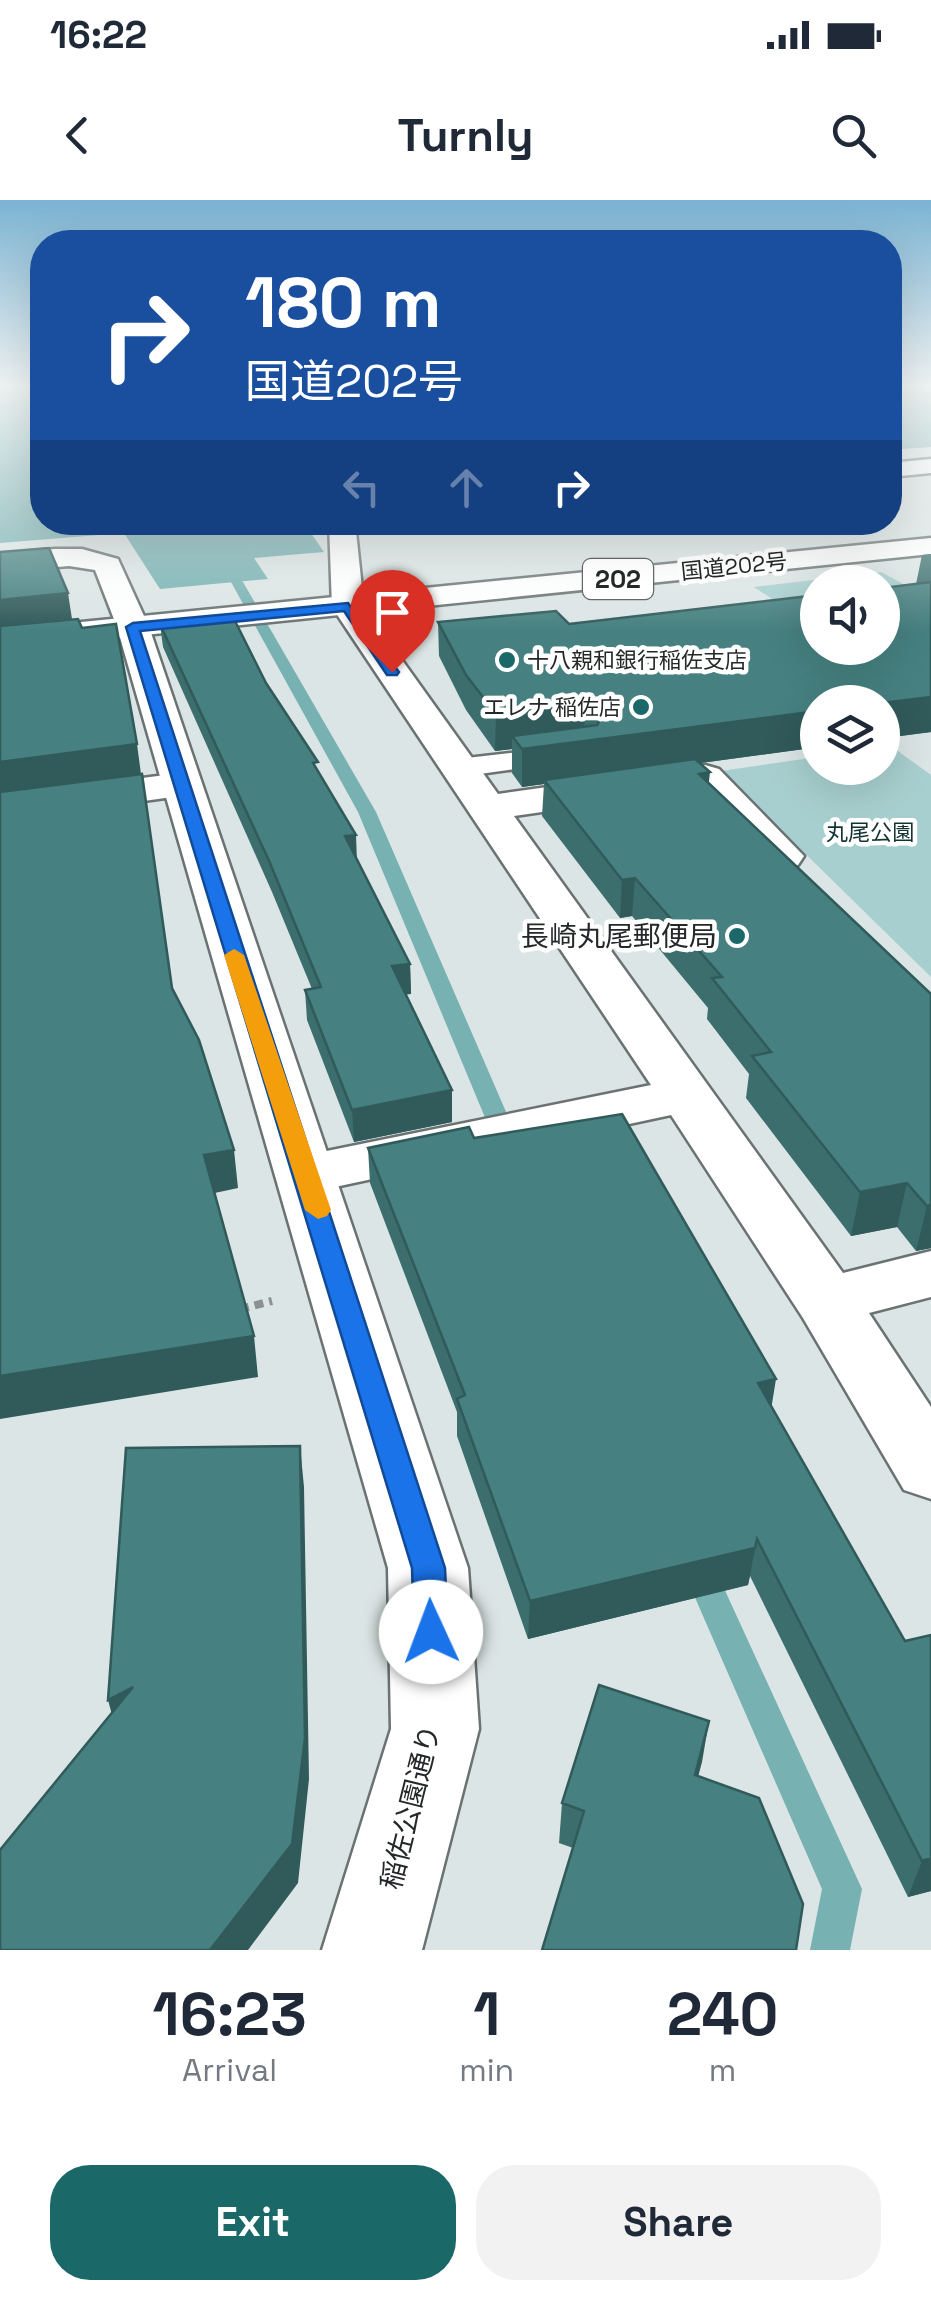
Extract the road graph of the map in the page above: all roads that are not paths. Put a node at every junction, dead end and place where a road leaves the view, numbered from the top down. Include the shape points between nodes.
1 (340, 535) edge
2 (931, 546) edge
3 (0, 563) edge
4 (327, 609) junction
5 (156, 625) junction
6 (0, 640) edge
7 (584, 752) edge
8 (458, 768) junction
9 (180, 784) junction
10 (487, 808) junction
11 (0, 809) edge
12 (811, 886) edge
13 (686, 1095) junction
14 (307, 1174) junction
15 (931, 1274) edge
16 (827, 1301) junction
17 (931, 1469) edge
18 (372, 1950) edge

1 - 4 main road
2 - 4 main road, 国道202号 / 202
3 - 5 main road, 稲佐公園通り via 94,558 108,564
4 - 5 main road, 国道202号 / 202
4 - 8 main road
5 - 6 main road, 国道202号 / 202
5 - 9 main road, 稲佐公園通り
7 - 8 lane
8 - 10 main road
9 - 11 main road
9 - 14 main road, 稲佐公園通り
10 - 12 main road via 705,777
10 - 13 main road
13 - 14 main road
13 - 16 main road
14 - 18 main road, 稲佐公園通り via 428,1568 435,1729
15 - 16 main road
16 - 17 main road

